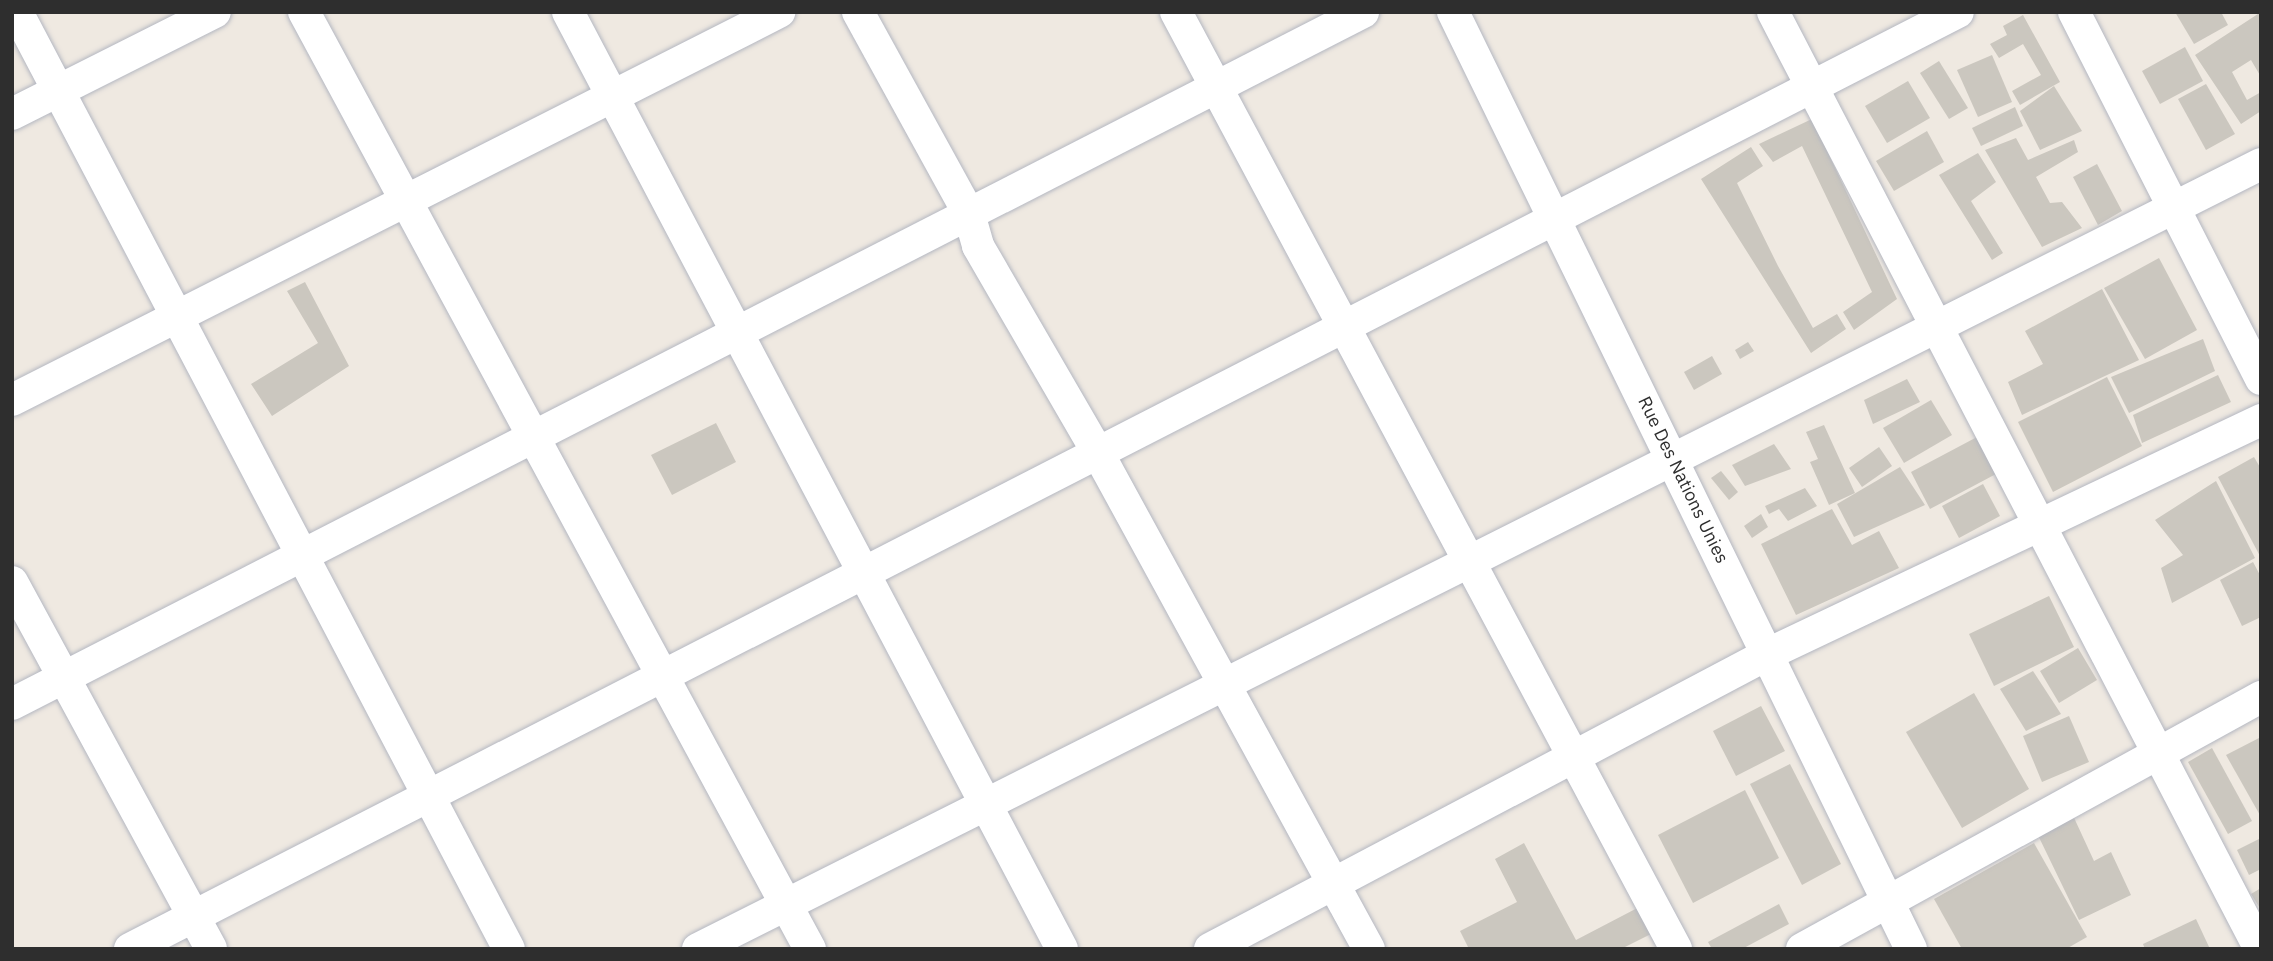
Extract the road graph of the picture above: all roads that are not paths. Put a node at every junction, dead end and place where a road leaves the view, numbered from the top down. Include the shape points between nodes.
1 (17, 12) edge
2 (215, 12) edge
3 (304, 12) edge
4 (568, 12) edge
5 (779, 12) edge
6 (858, 12) edge
7 (1176, 12) edge
8 (1363, 12) edge
9 (1453, 12) edge
10 (1773, 12) edge
11 (1958, 12) edge
12 (2074, 12) edge
13 (1812, 87) junction
14 (1217, 88) junction
15 (58, 91) junction
16 (612, 97) junction
17 (12, 114) edge
18 (2261, 164) edge
19 (406, 201) junction
20 (2174, 208) junction
21 (969, 214) junction
22 (1555, 219) junction
23 (176, 317) junction
24 (1344, 327) junction
25 (1937, 327) junction
26 (737, 333) junction
27 (2261, 379) edge
28 (12, 400) edge
29 (2261, 420) edge
30 (534, 438) junction
31 (1098, 453) junction
32 (1674, 460) junction
33 (2036, 526) junction
34 (304, 555) junction
35 (1471, 562) junction
36 (864, 573) junction
37 (12, 582) edge
38 (1768, 654) junction
39 (662, 676) junction
40 (62, 679) junction
41 (1226, 684) junction
42 (2261, 697) edge
43 (12, 704) edge
44 (2158, 753) junction
45 (1574, 758) junction
46 (430, 795) junction
47 (986, 804) junction
48 (1334, 883) junction
49 (1888, 902) junction
50 (786, 905) junction
51 (194, 916) junction
52 (130, 949) edge
53 (211, 949) edge
54 (509, 949) edge
55 (698, 949) edge
56 (810, 949) edge
57 (1062, 949) edge
58 (1210, 949) edge
59 (1369, 949) edge
60 (1676, 949) edge
61 (1802, 949) edge
62 (1911, 949) edge
63 (2260, 949) edge

1 - 15 street
2 - 15 street
3 - 19 street
4 - 16 street
5 - 16 street
6 - 21 street
7 - 14 street
8 - 14 street
9 - 22 street, Rue Des Nations Unies
10 - 13 street
11 - 13 street
12 - 20 street
13 - 22 street
13 - 25 street
14 - 21 street
14 - 24 street
15 - 17 street
15 - 23 street
16 - 19 street
16 - 26 street
18 - 20 street
19 - 23 street
19 - 30 street
20 - 25 street
20 - 27 street
21 - 26 street
21 - 31 street via 978,246
22 - 24 street
22 - 32 street, Rue Des Nations Unies
23 - 28 street
23 - 34 street
24 - 31 street
24 - 35 street
25 - 32 street
25 - 33 street
26 - 30 street
26 - 36 street
29 - 33 street
30 - 34 street
30 - 39 street
31 - 36 street
31 - 41 street
32 - 35 street
32 - 38 street, Rue Des Nations Unies
33 - 38 street
33 - 44 street
34 - 40 street
34 - 46 street
35 - 41 street
35 - 45 street
36 - 39 street
36 - 47 street
37 - 40 street
38 - 45 street
38 - 49 street, Rue Des Nations Unies
39 - 46 street
39 - 50 street
40 - 43 street
40 - 51 street
41 - 47 street
41 - 48 street
42 - 44 street
44 - 49 street
44 - 63 street
45 - 48 street
45 - 60 street
46 - 51 street
46 - 54 street
47 - 50 street
47 - 57 street
48 - 58 street
48 - 59 street
49 - 61 street
49 - 62 street, Rue Des Nations Unies
50 - 55 street
50 - 56 street
51 - 52 street
51 - 53 street

